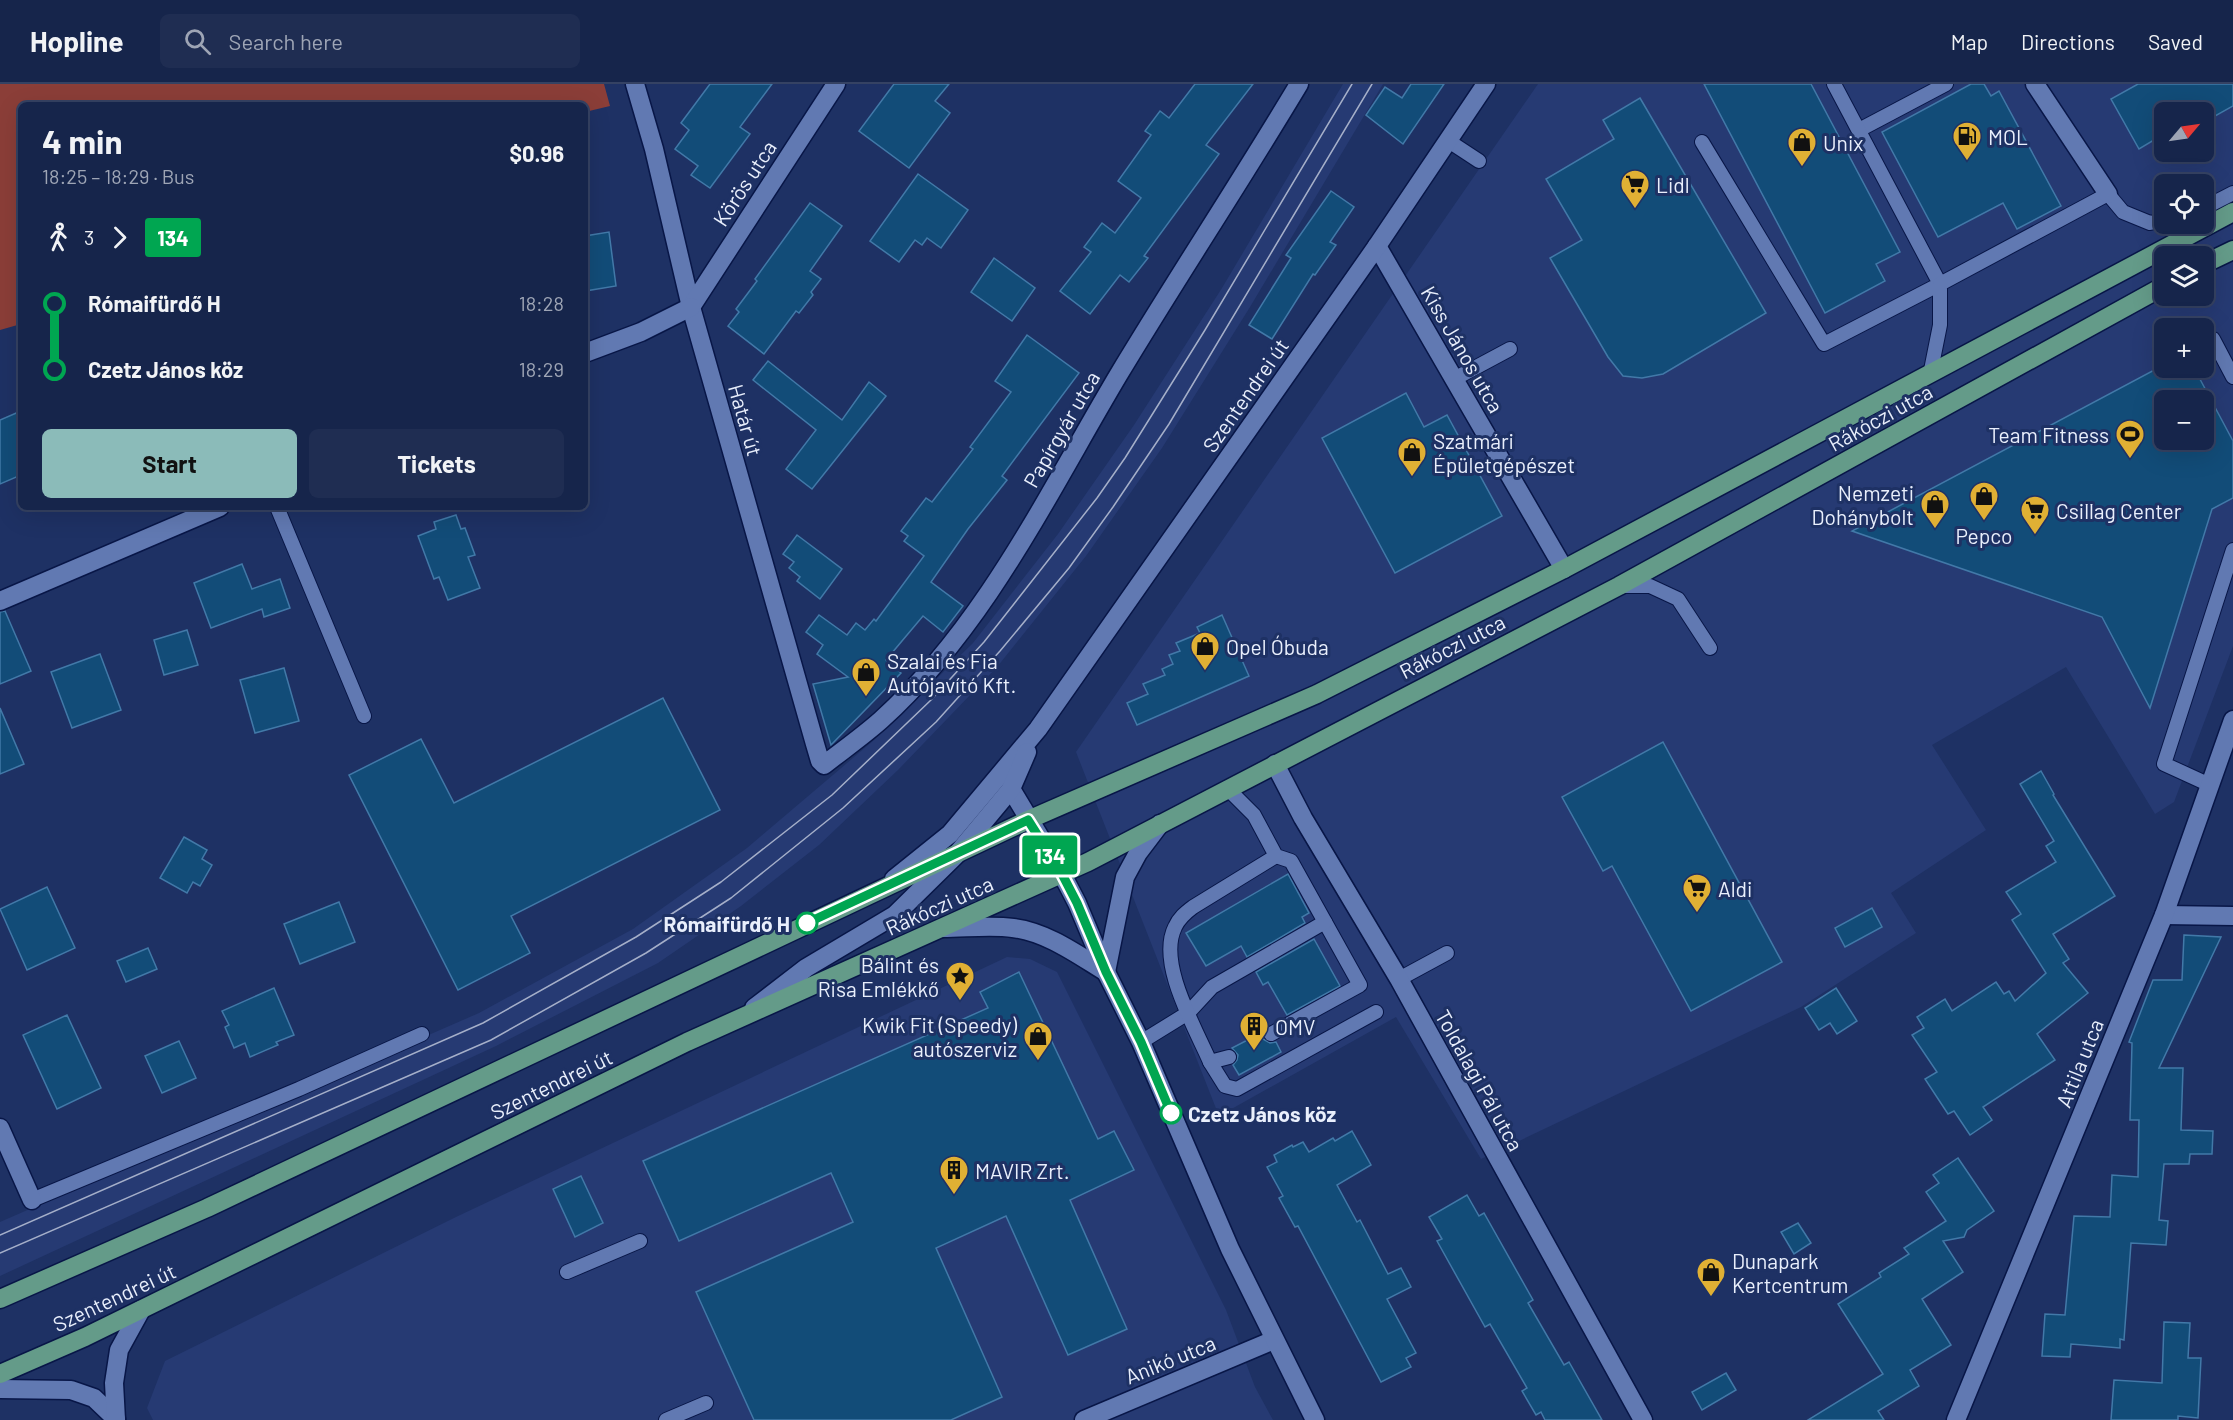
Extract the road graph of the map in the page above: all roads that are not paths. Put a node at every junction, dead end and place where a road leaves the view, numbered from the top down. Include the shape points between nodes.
1 (635, 84) edge
2 (836, 84) edge
3 (1299, 84) edge
4 (1486, 84) edge
5 (1834, 84) edge
6 (1946, 84) edge
7 (2041, 87) edge
8 (1859, 130) junction
9 (1447, 140) junction
10 (1702, 142) dead end
11 (1479, 161) dead end
12 (2233, 193) edge
13 (2108, 194) junction
14 (2214, 203) edge
15 (2233, 212) edge
16 (2154, 222) edge
17 (1377, 246) junction
18 (2233, 250) edge
19 (2214, 259) edge
20 (1940, 284) junction
21 (2154, 292) edge
22 (691, 307) junction
23 (2214, 341) edge
24 (1510, 349) dead end
25 (588, 352) edge
26 (1930, 375) junction
27 (2233, 377) edge
28 (1454, 379) junction
29 (213, 510) edge
30 (278, 510) edge
31 (2233, 550) edge
32 (1564, 569) junction
33 (1619, 586) junction
34 (0, 601) edge
35 (1710, 648) dead end
36 (364, 716) dead end
37 (2233, 720) edge
38 (1038, 729) junction
39 (1275, 764) junction
40 (824, 765) joint
41 (2210, 785) junction
42 (1227, 788) junction
43 (1011, 789) junction
44 (1028, 820) junction
45 (1161, 823) junction
46 (956, 855) junction
47 (1276, 856) junction
48 (1062, 874) junction
49 (886, 886) junction
50 (2164, 915) junction
51 (2233, 916) edge
52 (1325, 922) junction
53 (943, 928) junction
54 (1447, 953) dead end
55 (1106, 972) junction
56 (1399, 979) junction
57 (1376, 1012) dead end
58 (1188, 1013) junction
59 (745, 1015) junction
60 (422, 1034) dead end
61 (1272, 1034) dead end
62 (1141, 1042) junction
63 (1229, 1057) dead end
64 (1210, 1062) junction
65 (0, 1128) edge
66 (32, 1200) joint
67 (640, 1241) dead end
68 (567, 1272) dead end
69 (0, 1299) edge
70 (141, 1310) junction
71 (1274, 1340) junction
72 (0, 1374) edge
73 (0, 1389) edge
74 (706, 1403) dead end
75 (116, 1420) edge
76 (666, 1420) edge
77 (1083, 1420) edge
78 (1315, 1420) edge
79 (1643, 1420) edge
80 (1956, 1420) edge

1 - 22 street, Határ út
2 - 22 street, Körös utca
3 - 40 street, Papírgyár utca via 994,585 914,686 881,720
4 - 9 street, Szentendrei út
5 - 8 lane
6 - 8 lane
7 - 13 street
8 - 20 lane
9 - 11 lane
9 - 17 street, Szentendrei út
10 - 20 lane via 1824,344
12 - 14 lane
13 - 16 lane via 2123,212
13 - 20 lane
15 - 26 main road, Rákóczi utca
17 - 28 street, Kiss János utca
17 - 38 street, Szentendrei út
18 - 19 main road
20 - 26 lane via 1940,325
21 - 33 main road, Rákóczi utca
22 - 25 street
22 - 40 street, Határ út
23 - 27 lane
24 - 28 lane
26 - 32 main road, Rákóczi utca
28 - 32 street, Kiss János utca
29 - 34 street
30 - 36 lane
31 - 41 lane via 2164,764
32 - 44 main road, Rákóczi utca via 1317,694
33 - 35 lane via 1650,586 1678,599
33 - 39 main road, Rákóczi utca
37 - 41 street, Attila utca
38 - 43 street, Szentendrei út
38 - 49 street, Szentendrei út via 950,834
39 - 42 main road, Rákóczi utca
39 - 56 street, Toldalagi Pál utca
41 - 50 street, Attila utca
42 - 45 main road, Rákóczi utca
42 - 47 lane via 1254,815
43 - 44 street
43 - 46 street, Szentendrei út
44 - 46 main road, Rákóczi utca
44 - 48 street
45 - 48 main road, Rákóczi utca
45 - 55 street via 1138,852 1125,877
46 - 49 main road, Rákóczi utca
46 - 59 street, Szentendrei út via 896,915 806,968
47 - 52 lane via 1291,861
47 - 58 lane via 1193,907 1174,928 1170,964
48 - 53 main road, Rákóczi utca
48 - 55 street
49 - 69 main road, Szentendrei út via 207,1208
50 - 51 street
50 - 80 street, Attila utca
52 - 58 lane via 1212,987
52 - 61 lane via 1360,985
53 - 55 street via 1013,928 1032,932
53 - 59 main road, Rákóczi utca
54 - 56 lane
55 - 62 street
56 - 79 street, Toldalagi Pál utca
57 - 64 lane via 1237,1089 1225,1086
58 - 62 lane
58 - 64 lane
59 - 70 main road, Szentendrei út
60 - 66 lane
62 - 71 street via 1230,1249
63 - 64 lane
65 - 66 street
67 - 68 lane
70 - 72 main road, Szentendrei út
70 - 75 street via 119,1350 114,1383
71 - 77 street, Anikó utca
71 - 78 street
73 - 75 street via 71,1390 94,1398
74 - 76 lane

